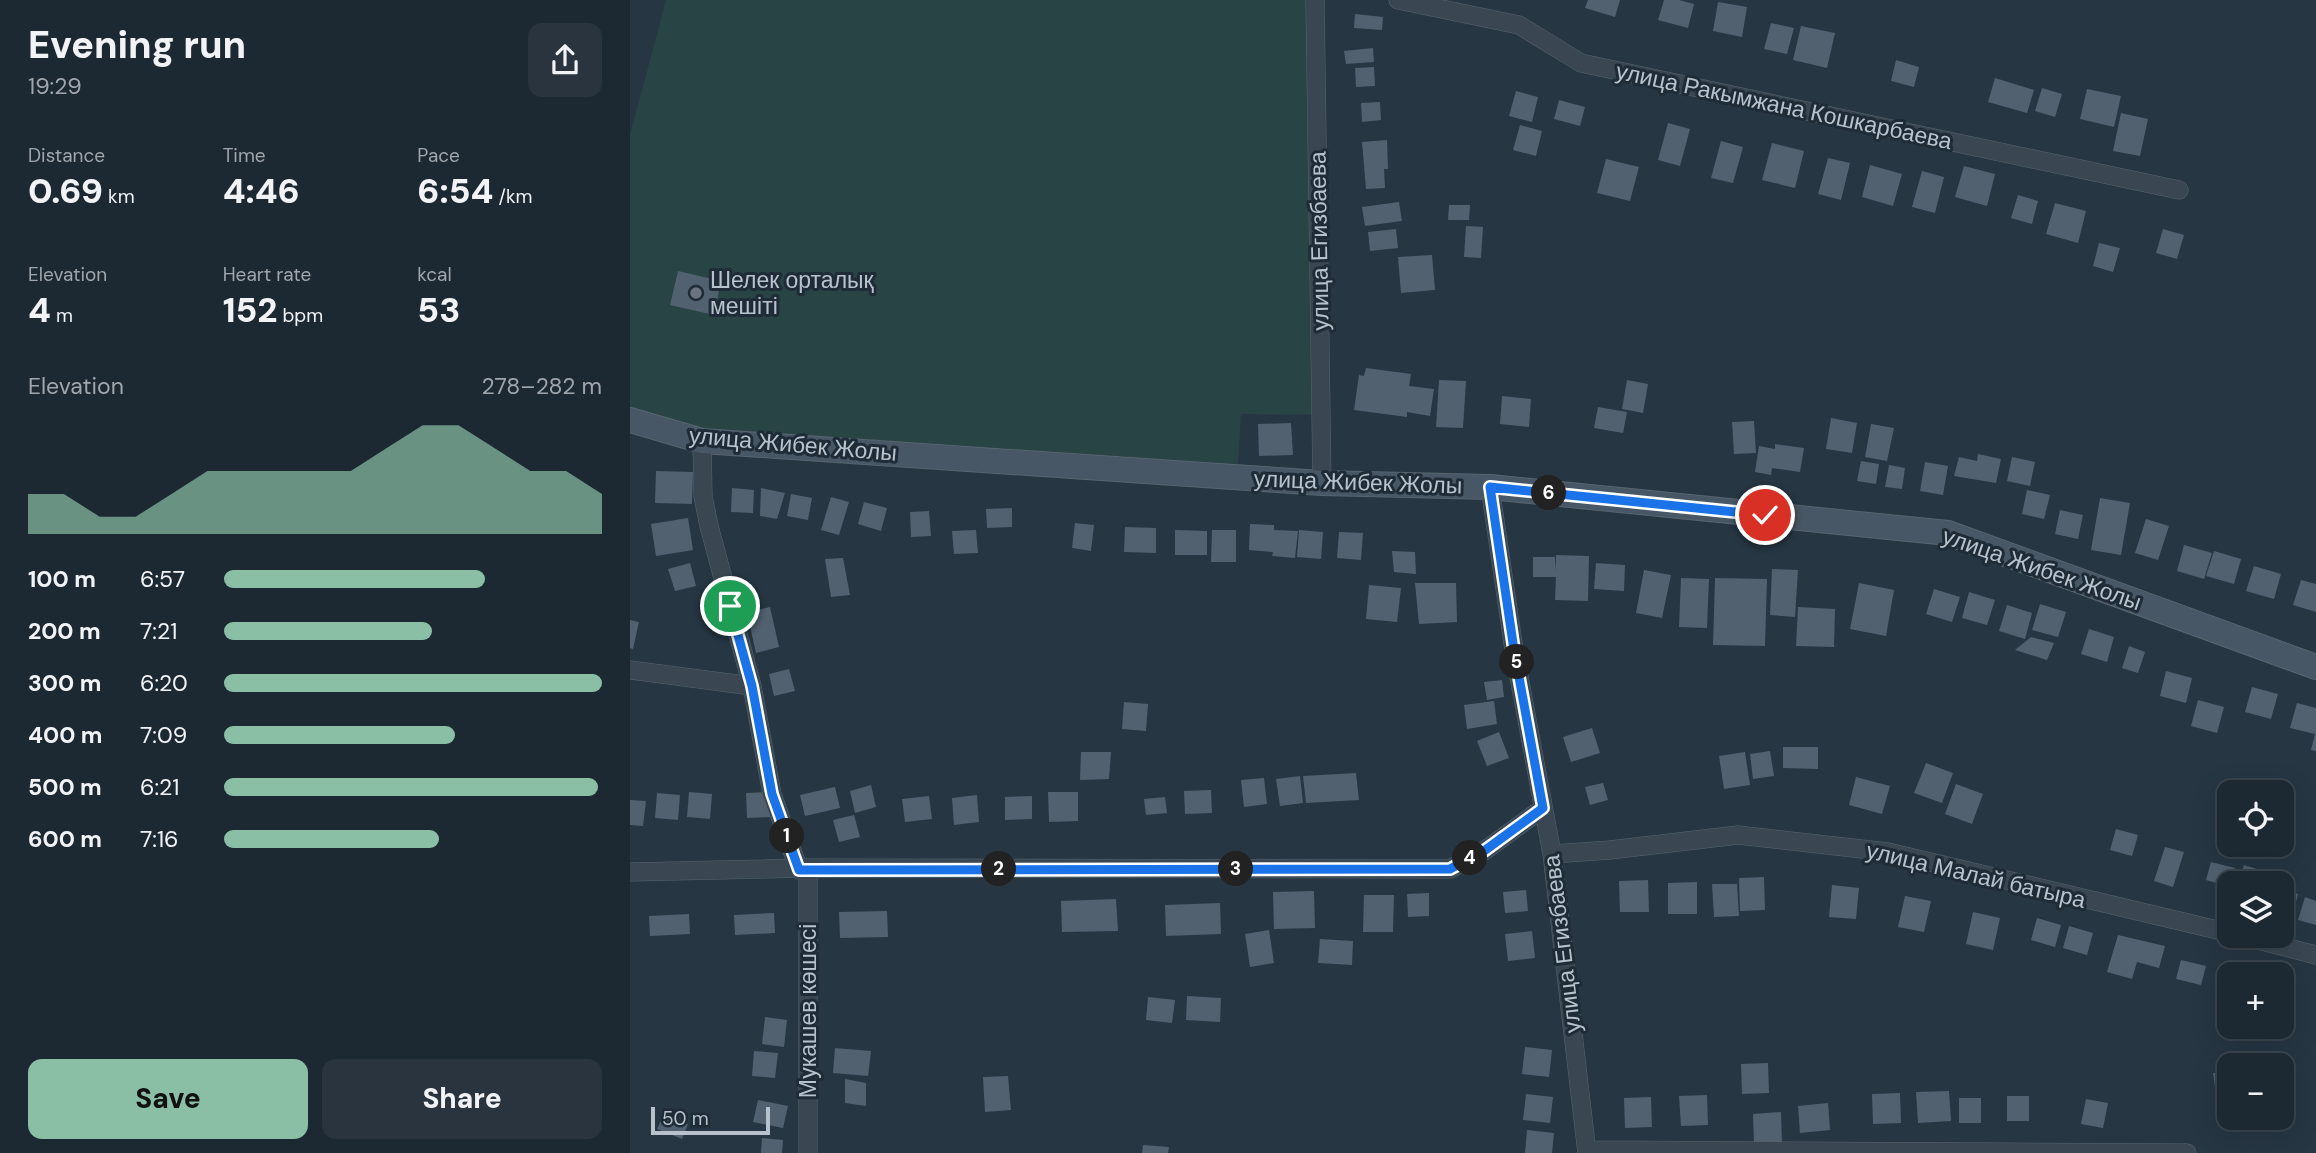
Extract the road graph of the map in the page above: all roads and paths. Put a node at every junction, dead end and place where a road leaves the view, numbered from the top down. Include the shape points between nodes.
1 (1315, 0) edge
2 (1398, 0) edge
3 (2179, 190) dead end
4 (630, 420) edge
5 (702, 441) junction
6 (1322, 483) junction
7 (1490, 487) junction
8 (2316, 667) edge
9 (630, 670) edge
10 (752, 686) junction
11 (1543, 808) junction
12 (1552, 853) junction
13 (803, 869) junction
14 (630, 872) edge
15 (2217, 930) edge
16 (2289, 948) edge
17 (2316, 955) edge
18 (1587, 1151) edge
19 (808, 1153) edge
20 (2187, 1153) edge

1 - 6 street, улица Егизбаева
2 - 3 street, улица Ракымжана Кошкарбаева via 1519,25 1581,63
4 - 5 main road, улица Жибек Жолы
5 - 6 main road, улица Жибек Жолы
5 - 10 street, Мукашев көшесі via 703,496 709,526
6 - 7 main road, улица Жибек Жолы
7 - 8 main road, улица Жибек Жолы via 1948,533
7 - 11 street, улица Егизбаева
9 - 10 street
10 - 13 street, Мукашев көшесі via 772,794
11 - 12 street, улица Егизбаева
11 - 13 street via 1484,851 1450,869
12 - 15 street, улица Малай батыра via 1738,835 1888,852
12 - 18 street, улица Егизбаева
13 - 14 street
13 - 19 street, Мукашев көшесі
16 - 17 street
18 - 20 street

